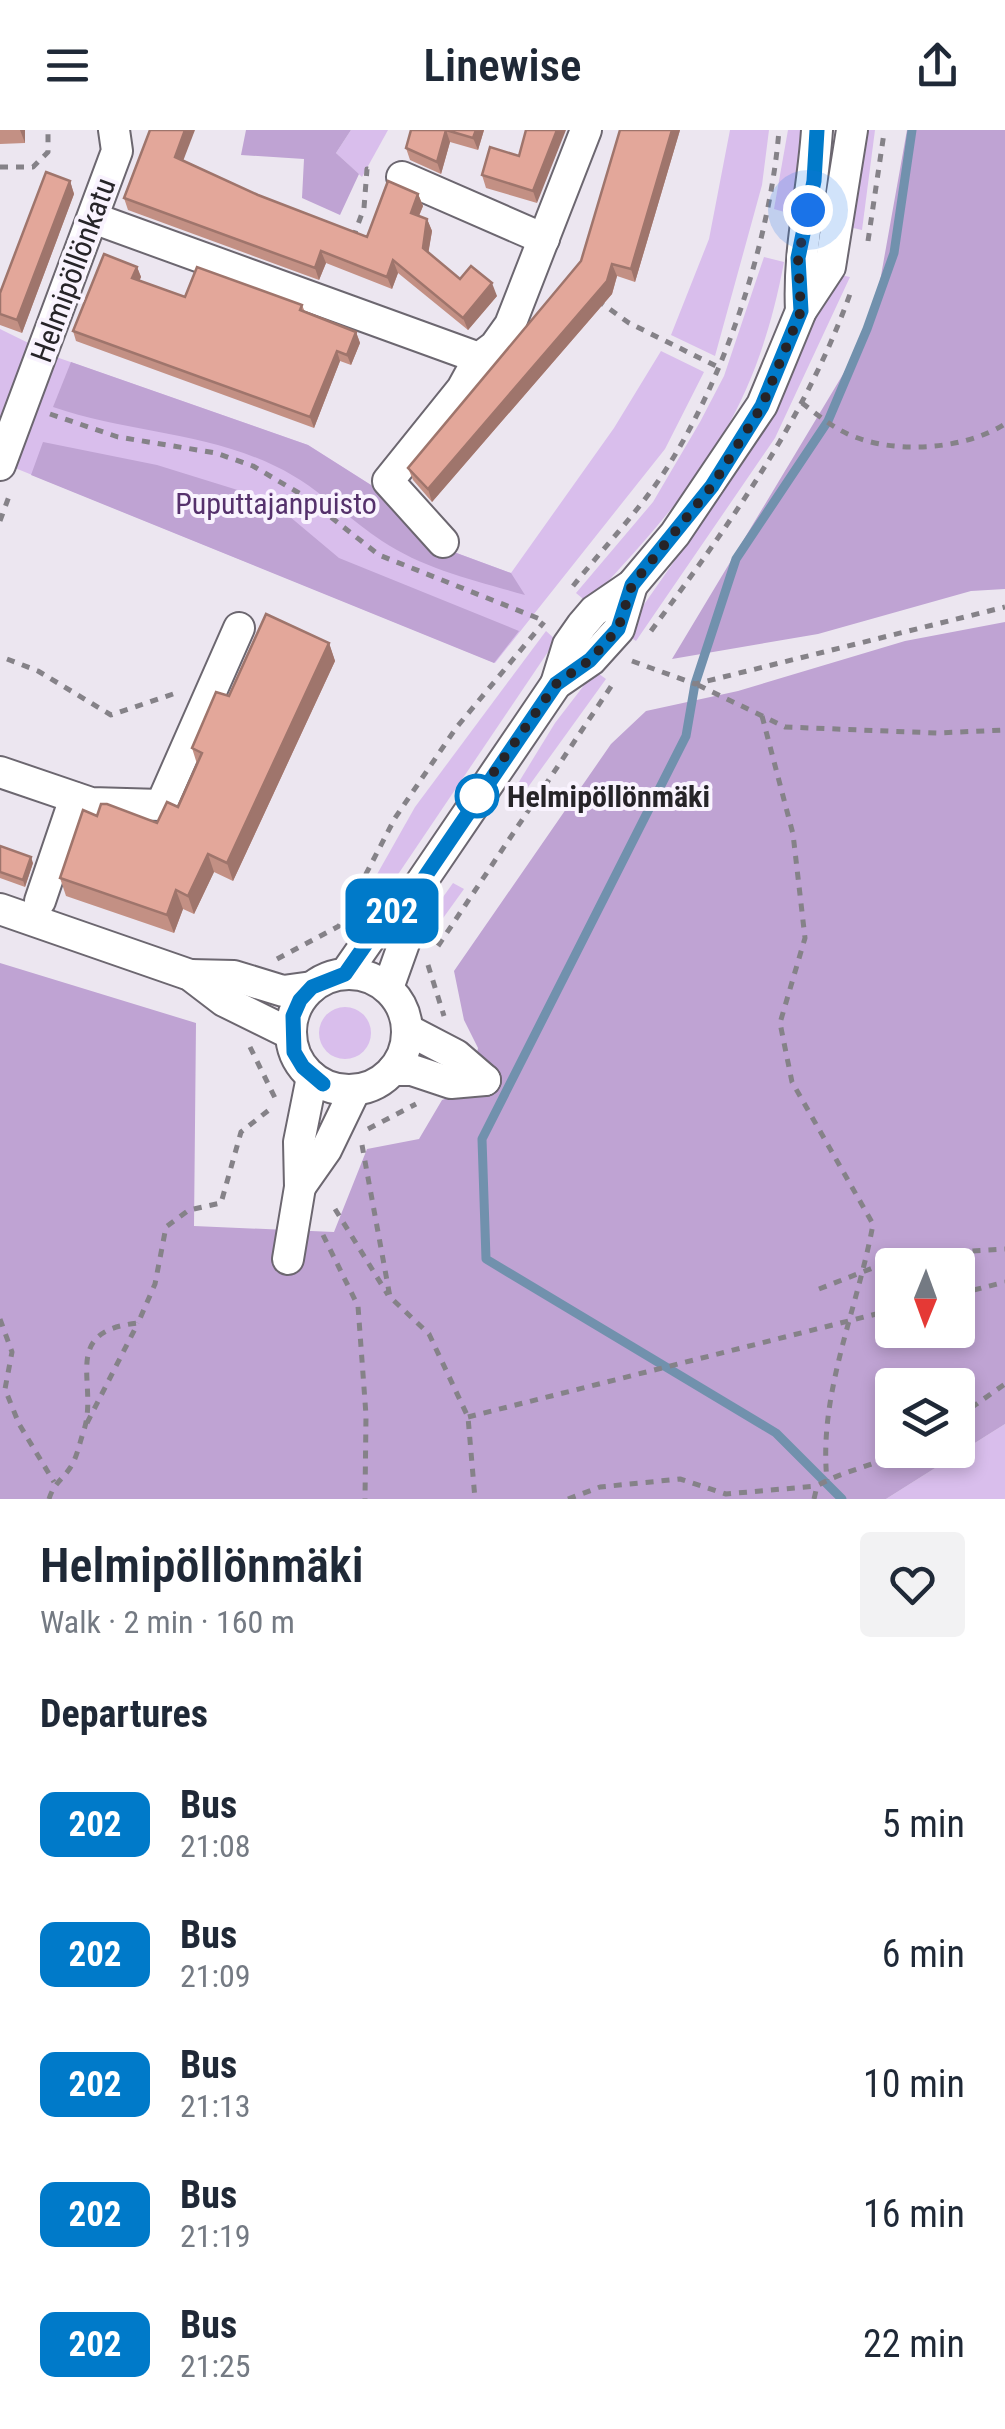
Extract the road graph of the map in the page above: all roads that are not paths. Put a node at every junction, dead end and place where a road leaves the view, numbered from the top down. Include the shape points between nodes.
1 (114, 130) edge
2 (586, 130) edge
3 (818, 130) edge
4 (852, 130) edge
5 (402, 178) road end
6 (93, 218) junction
7 (544, 238) junction
8 (801, 311) junction
9 (478, 358) junction
10 (0, 465) edge
11 (443, 542) dead end
12 (239, 628) dead end
13 (0, 772) edge
14 (75, 798) junction
15 (416, 890) junction
16 (40, 901) dead end
17 (0, 908) edge
18 (345, 974) junction
19 (190, 976) junction
20 (312, 987) junction
21 (388, 988) junction
22 (408, 1030) junction
23 (291, 1034) junction
24 (394, 1070) junction
25 (312, 1077) junction
26 (355, 1090) junction
27 (300, 1187) junction
28 (288, 1260) dead end

1 - 6 street, Helmipöllönkatu via 116,151
2 - 7 street
3 - 8 street via 798,258
4 - 8 street via 830,267
5 - 7 street
6 - 9 street
6 - 10 street, Helmipöllönkatu
7 - 9 street via 510,324
8 - 15 street via 762,406 684,522 632,585 618,629 556,684
9 - 11 street via 462,389 388,481
12 - 14 street via 160,805
13 - 14 street
14 - 16 street
15 - 18 street via 384,918
15 - 21 street
17 - 19 street
18 - 20 street
18 - 21 street
19 - 20 street via 234,976 283,991
19 - 23 street
20 - 23 street via 300,1000
21 - 22 street
22 - 24 street
22 - 24 street via 486,1080 451,1083
23 - 25 street via 294,1052
24 - 26 street
25 - 26 street
25 - 27 street via 299,1142
26 - 27 street
27 - 28 street

